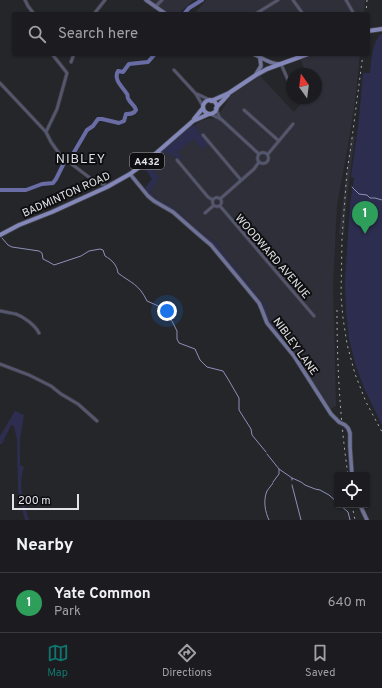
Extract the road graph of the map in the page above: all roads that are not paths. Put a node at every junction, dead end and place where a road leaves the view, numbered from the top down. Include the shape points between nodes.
1 (25, 0) edge
2 (105, 0) edge
3 (146, 0) edge
4 (162, 0) edge
5 (278, 0) edge
6 (293, 0) edge
7 (346, 0) edge
8 (155, 7) junction
9 (32, 12) edge
10 (96, 12) edge
11 (163, 12) edge
12 (259, 12) edge
13 (302, 12) edge
14 (353, 12) edge
15 (382, 29) edge
16 (370, 31) edge
17 (54, 56) edge
18 (73, 56) edge
19 (256, 56) edge
20 (302, 56) edge
21 (260, 58) junction
22 (264, 59) junction
23 (71, 62) dead end
24 (261, 63) junction
25 (280, 64) junction
26 (267, 69) junction
27 (174, 70) dead end
28 (256, 75) junction
29 (286, 76) edge
30 (0, 83) edge
31 (229, 93) junction
32 (196, 94) junction
33 (210, 100) junction
34 (203, 107) junction
35 (216, 108) junction
36 (244, 110) dead end
37 (210, 114) junction
38 (221, 119) junction
39 (193, 121) junction
40 (293, 124) dead end
41 (46, 132) junction
42 (203, 135) dead end
43 (210, 137) dead end
44 (207, 140) junction
45 (279, 141) junction
46 (259, 154) junction
47 (268, 154) junction
48 (177, 160) dead end
49 (259, 162) junction
50 (130, 174) junction
51 (241, 180) junction
52 (107, 187) junction
53 (220, 199) junction
54 (213, 200) junction
55 (213, 206) junction
56 (220, 206) junction
57 (205, 213) dead end
58 (0, 235) edge
59 (0, 311) edge
60 (314, 316) dead end
61 (39, 333) dead end
62 (0, 364) edge
63 (98, 421) dead end
64 (352, 472) edge
65 (362, 508) edge
66 (368, 520) edge

1 - 9 street
2 - 10 street
3 - 8 street
4 - 8 street
5 - 12 street
6 - 13 street
7 - 14 street
8 - 11 street
15 - 16 main road
17 - 41 street via 67,73 57,109
18 - 23 street
19 - 21 street
20 - 25 main road
21 - 22 street
21 - 24 street
22 - 25 street
22 - 26 street
24 - 26 street
24 - 28 street
25 - 26 main road
25 - 29 street
26 - 28 main road
27 - 32 street
28 - 31 main road
30 - 41 street
31 - 33 main road
31 - 35 main road
32 - 33 street
32 - 34 street
33 - 34 main road via 206,101
33 - 35 main road
34 - 37 main road via 205,112
34 - 39 main road, BADMINTON ROAD / A432
35 - 37 main road
35 - 38 street
36 - 45 street
37 - 38 street
37 - 39 main road, BADMINTON ROAD / A432
38 - 46 street
39 - 50 main road, BADMINTON ROAD / A432
40 - 45 street
41 - 52 street via 61,156
42 - 44 street
43 - 44 street
44 - 51 street
45 - 47 street
46 - 47 street
46 - 49 street
47 - 49 street via 268,162
48 - 54 street
49 - 51 street
50 - 52 main road, BADMINTON ROAD / A432
50 - 64 street, NIBLEY LANE, bridge via 148,196 173,212 216,250 259,303 267,323 294,356 331,414 348,428
51 - 53 street
52 - 58 main road, BADMINTON ROAD / A432
53 - 54 street
53 - 56 street
54 - 55 street
55 - 56 street
55 - 57 street
56 - 60 street, WOODWARD AVENUE
59 - 61 street via 19,315
62 - 63 street via 51,386
65 - 66 street

